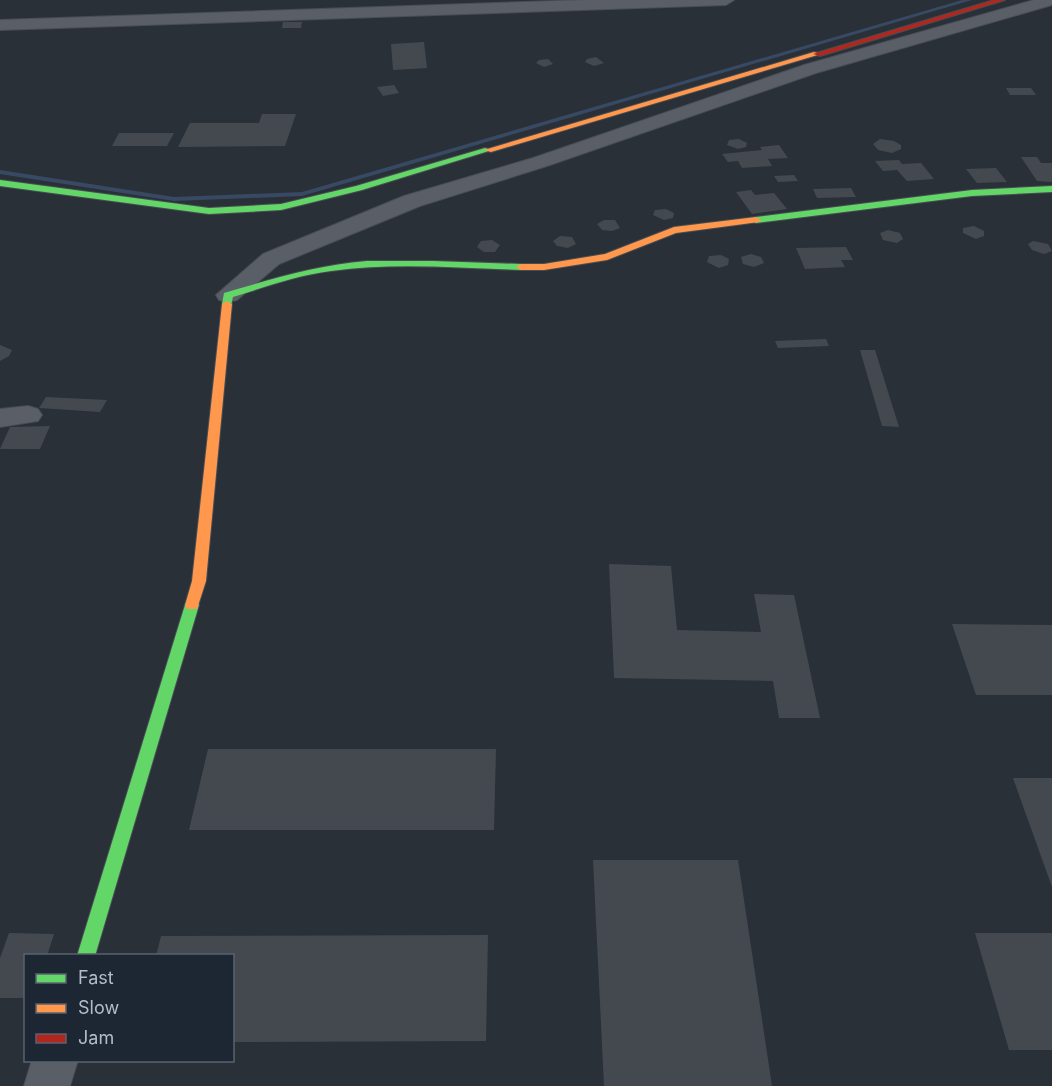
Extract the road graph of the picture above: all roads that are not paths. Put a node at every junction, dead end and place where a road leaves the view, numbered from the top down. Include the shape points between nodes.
1 (726, 0) edge
2 (1002, 0) edge
3 (1052, 0) edge
4 (668, 2) edge
5 (0, 24) edge
6 (0, 183) edge
7 (1052, 189) edge
8 (228, 295) junction
9 (28, 415) dead end
10 (0, 418) edge
11 (87, 954) edge
12 (54, 1062) edge
13 (47, 1086) edge

1 - 4 street
2 - 6 street via 359,188 281,207 209,211
3 - 8 street via 810,69 540,162 412,201 271,259
4 - 5 street
7 - 8 street via 972,193 674,230 607,256 544,267 343,266
8 - 11 street via 199,581
9 - 10 street
12 - 13 street

